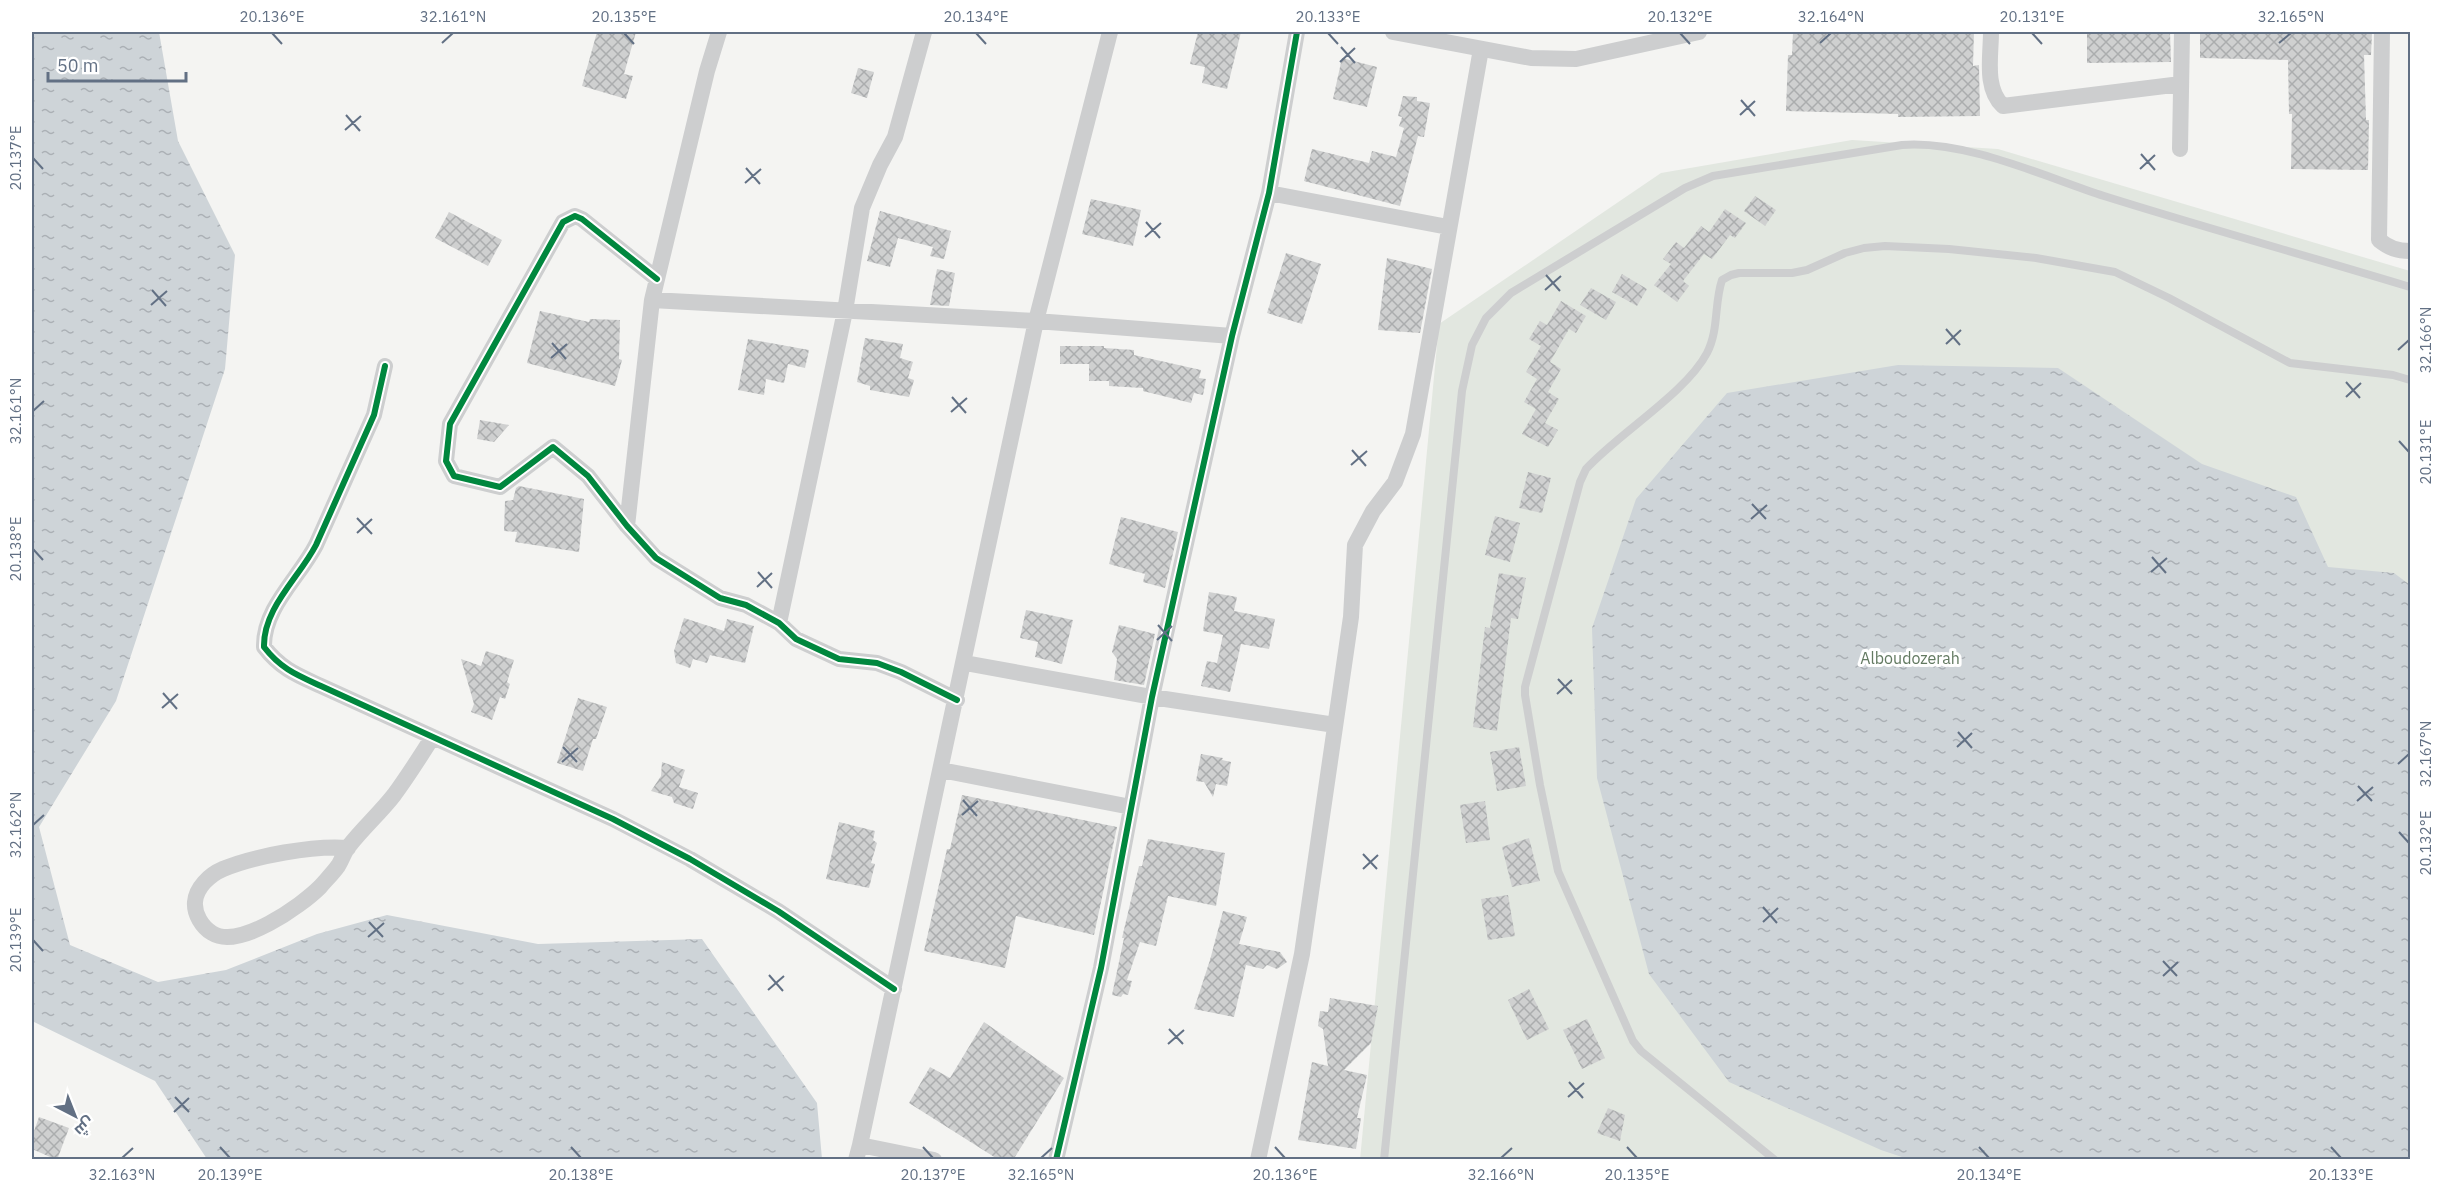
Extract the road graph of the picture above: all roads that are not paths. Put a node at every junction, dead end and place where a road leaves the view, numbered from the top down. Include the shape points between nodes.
1 (719, 32) edge
2 (924, 32) edge
3 (1110, 32) edge
4 (1297, 32) edge
5 (1393, 32) edge
6 (1699, 32) edge
7 (1991, 32) edge
8 (2182, 32) edge
9 (2382, 32) edge
10 (1481, 49) junction
11 (2181, 84) junction
12 (2180, 149) dead end
13 (1269, 193) junction
14 (1448, 227) junction
15 (2410, 251) edge
16 (657, 279) junction
17 (2410, 287) edge
18 (652, 300) junction
19 (845, 311) junction
20 (1036, 321) junction
21 (1232, 336) junction
22 (385, 366) dead end
23 (2410, 380) edge
24 (627, 526) junction
25 (779, 623) junction
26 (965, 663) junction
27 (1152, 697) junction
28 (957, 700) junction
29 (1335, 725) junction
30 (432, 738) junction
31 (941, 770) junction
32 (1131, 807) junction
33 (348, 848) junction
34 (894, 989) junction
35 (858, 1152) edge
36 (934, 1160) edge
37 (1056, 1160) edge
38 (1258, 1160) edge
39 (1384, 1160) edge
40 (1775, 1160) edge

1 - 16 street
2 - 19 street via 895,137 862,208
3 - 20 street
4 - 13 street
5 - 10 street
6 - 10 street via 1576,59 1531,58
7 - 11 street via 1991,89 2003,106
8 - 11 street
9 - 15 street via 2379,240 2389,248
10 - 14 street
11 - 12 street
13 - 14 street
13 - 21 street
14 - 29 street via 1413,434 1395,482 1355,544 1351,618
16 - 18 street
16 - 24 street via 582,219 569,217 450,424 446,447 446,461 454,476 500,487 553,447 588,476
17 - 39 lane via 1965,151 1926,143 1713,176 1685,188 1511,293 1486,318 1472,345 1462,391
18 - 19 street
18 - 24 street
19 - 20 street
19 - 25 street
20 - 21 street
20 - 26 street
21 - 27 street
22 - 30 street via 374,415 306,563 267,622 264,647 282,667
23 - 40 lane via 2290,363 2115,272 2036,258 1885,246 1864,248 1807,270 1739,273 1722,280 1716,322 1703,360 1671,394 1586,469 1525,695 1558,871 1633,1041
24 - 25 street via 656,558 720,598 746,605
25 - 28 street via 796,639 839,659 877,663
26 - 27 street
26 - 28 street
27 - 29 street
27 - 32 street
28 - 31 street
29 - 38 street via 1302,954
30 - 33 street via 393,795
30 - 34 street via 613,819 690,859 778,911
31 - 32 street
31 - 34 street
32 - 37 street via 1101,968
33 - 33 street via 318,888 284,916 248,933 228,937 212,934 201,923 195,907 196,893 222,869 324,846
34 - 35 street
35 - 36 street

